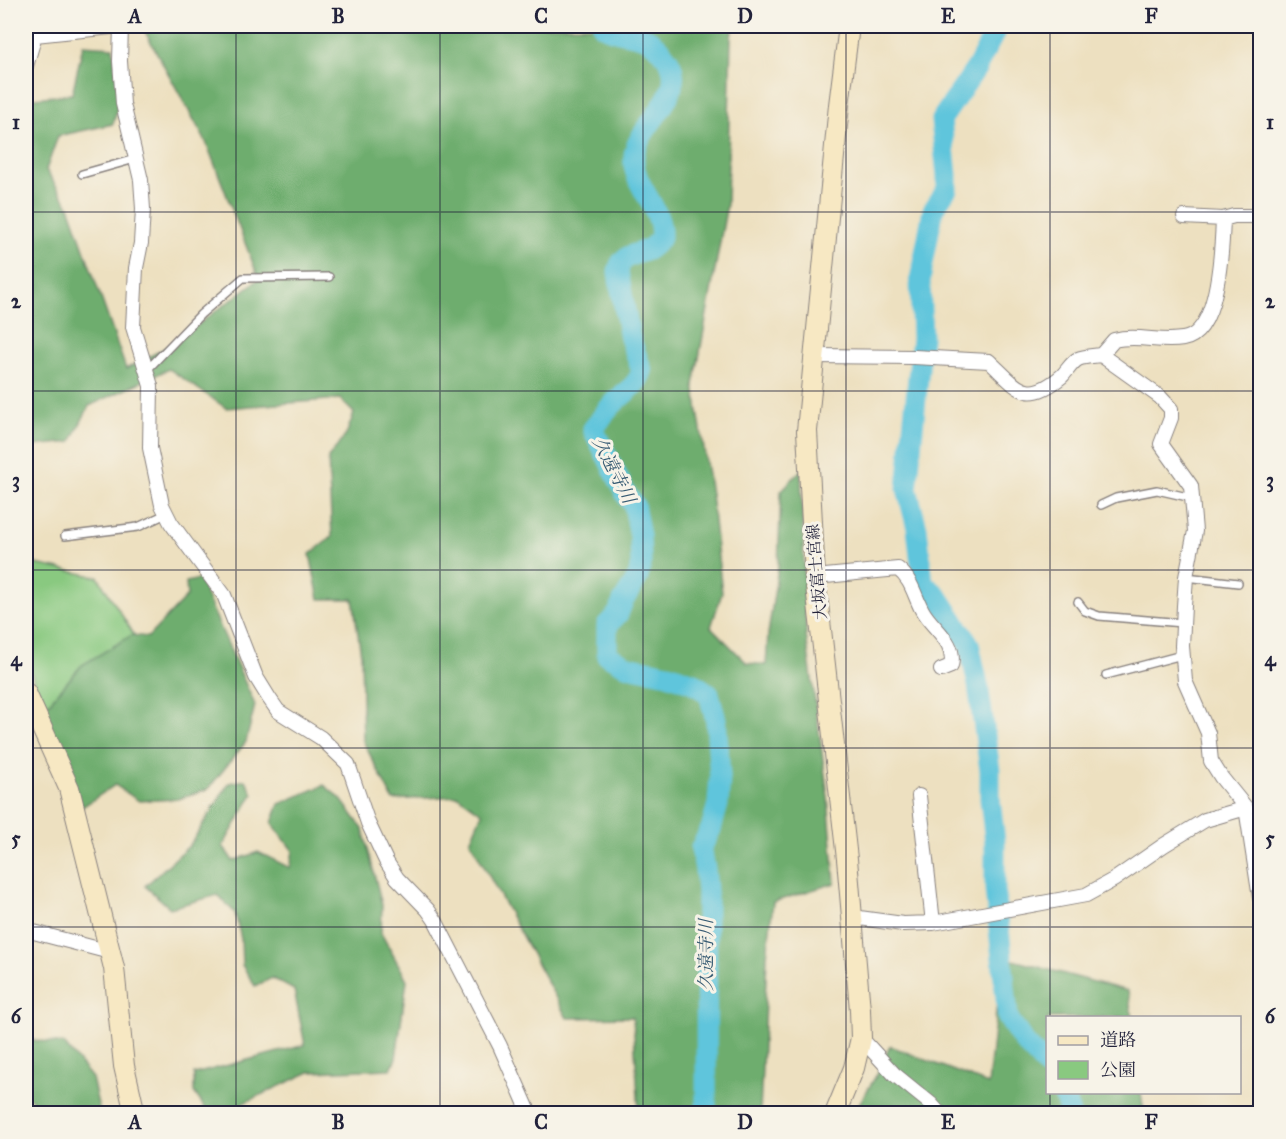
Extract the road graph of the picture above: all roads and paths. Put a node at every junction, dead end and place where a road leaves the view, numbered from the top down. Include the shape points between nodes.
1 (121, 26) edge
2 (849, 26) edge
3 (32, 38) edge
4 (26, 66) edge
5 (135, 159) junction
6 (82, 174) dead end
7 (1260, 216) edge
8 (1184, 217) dead end
9 (1223, 219) junction
10 (329, 277) dead end
11 (1101, 355) junction
12 (814, 356) junction
13 (146, 370) junction
14 (1192, 498) junction
15 (1101, 505) dead end
16 (166, 514) junction
17 (65, 536) dead end
18 (815, 577) junction
19 (1186, 577) junction
20 (1238, 583) dead end
21 (1078, 602) dead end
22 (1183, 623) junction
23 (1182, 655) junction
24 (941, 670) dead end
25 (1106, 675) dead end
26 (26, 693) edge
27 (919, 796) dead end
28 (1246, 808) junction
29 (1260, 897) edge
30 (852, 917) junction
31 (933, 923) junction
32 (26, 930) edge
33 (110, 952) junction
34 (861, 1038) junction
35 (135, 1113) edge
36 (530, 1113) edge
37 (835, 1113) edge
38 (940, 1113) edge

1 - 3 street
1 - 5 street via 123,104
2 - 12 main road, 大坂富士宮線
3 - 4 street
5 - 6 lane
5 - 13 street via 143,209 133,327
7 - 9 street
8 - 9 street
9 - 11 street via 1222,258 1214,302 1200,328 1186,339 1114,340
10 - 13 lane via 243,278
11 - 12 street via 1077,359 1038,392 1018,388 989,361
11 - 14 street via 1171,409 1161,444 1191,486
12 - 18 main road, 大坂富士宮線 via 807,431
13 - 16 street via 152,386 150,448
14 - 15 lane via 1157,490
14 - 19 street via 1195,531
16 - 17 lane via 138,527
16 - 36 street via 224,595 256,677 278,711 321,738 348,764 386,861 435,920 495,1035
18 - 24 street via 898,569 907,576 922,610 949,645 951,666
18 - 30 main road, 大坂富士宮線
19 - 20 lane
19 - 22 street
21 - 22 lane via 1085,611 1099,616
22 - 23 street
23 - 25 lane
23 - 28 street via 1185,681 1208,733 1211,761
26 - 33 main road via 69,788
27 - 31 street
28 - 29 street
28 - 31 street via 1205,820 1086,895
30 - 31 street via 903,924
30 - 34 main road, 大坂富士宮線
32 - 33 street
33 - 35 main road via 124,1066
34 - 37 main road, 大坂富士宮線 via 854,1068
34 - 38 street via 894,1074

